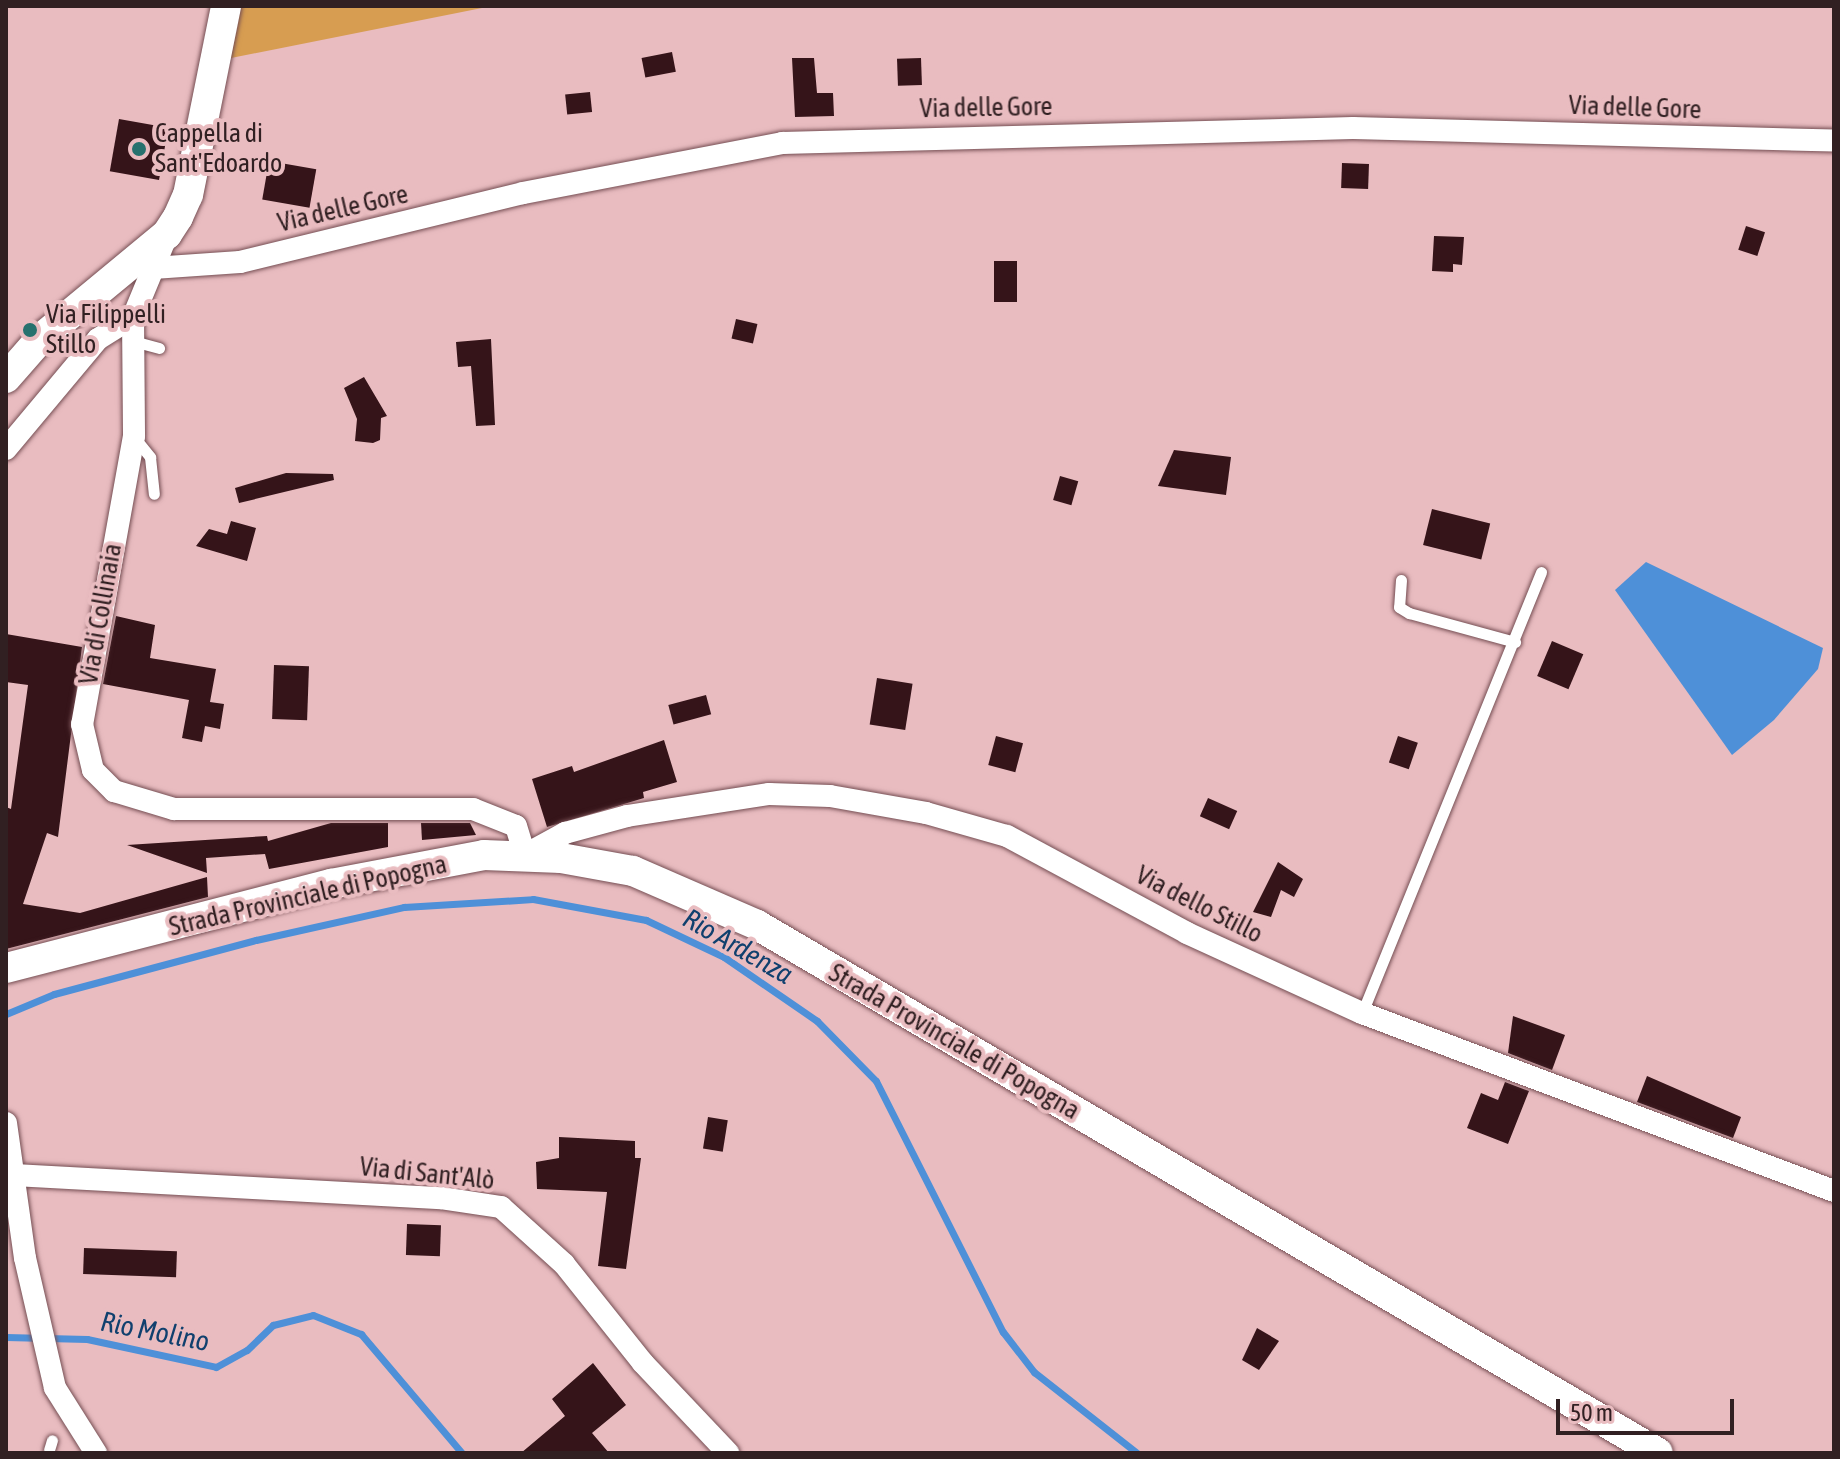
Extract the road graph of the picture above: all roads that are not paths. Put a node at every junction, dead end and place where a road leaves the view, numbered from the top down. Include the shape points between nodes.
1 (226, 6) edge
2 (1834, 141) edge
3 (167, 234) junction
4 (153, 268) junction
5 (133, 317) junction
6 (132, 341) junction
7 (159, 348) dead end
8 (6, 378) edge
9 (134, 436) junction
10 (6, 449) edge
11 (154, 494) dead end
12 (1541, 572) dead end
13 (1401, 580) dead end
14 (1515, 642) junction
15 (525, 855) junction
16 (6, 968) edge
17 (1362, 1013) junction
18 (6, 1123) edge
19 (14, 1175) junction
20 (1834, 1191) edge
21 (96, 1453) edge
22 (728, 1453) edge
23 (1658, 1453) edge

1 - 3 main road, Via di Collinaia via 188,195
2 - 4 street, Via delle Gore via 1338,128 782,143 523,193 240,262
3 - 4 street, Via di Collinaia
3 - 8 main road via 84,299
4 - 5 street, Via di Collinaia
5 - 6 street, Via di Collinaia
5 - 10 street via 83,355
6 - 7 lane
6 - 9 street, Via di Collinaia
9 - 11 lane via 150,457
9 - 15 street, Via di Collinaia via 82,724 101,782 174,809 473,809 516,826
12 - 14 lane
13 - 14 lane via 1399,607 1409,613
14 - 17 lane
15 - 16 main road, Strada Provinciale di Popogna via 484,855 331,884 25,968
15 - 17 street, Via dello Stillo via 565,833 627,816 769,794 830,796 899,808 1007,836 1187,933
15 - 23 main road, Strada Provinciale di Popogna via 633,871 741,916
17 - 20 street, Via dello Stillo
18 - 19 street
19 - 21 street via 55,1388
19 - 22 street, Via di Sant'Alò via 441,1198 501,1207 564,1264 643,1363

